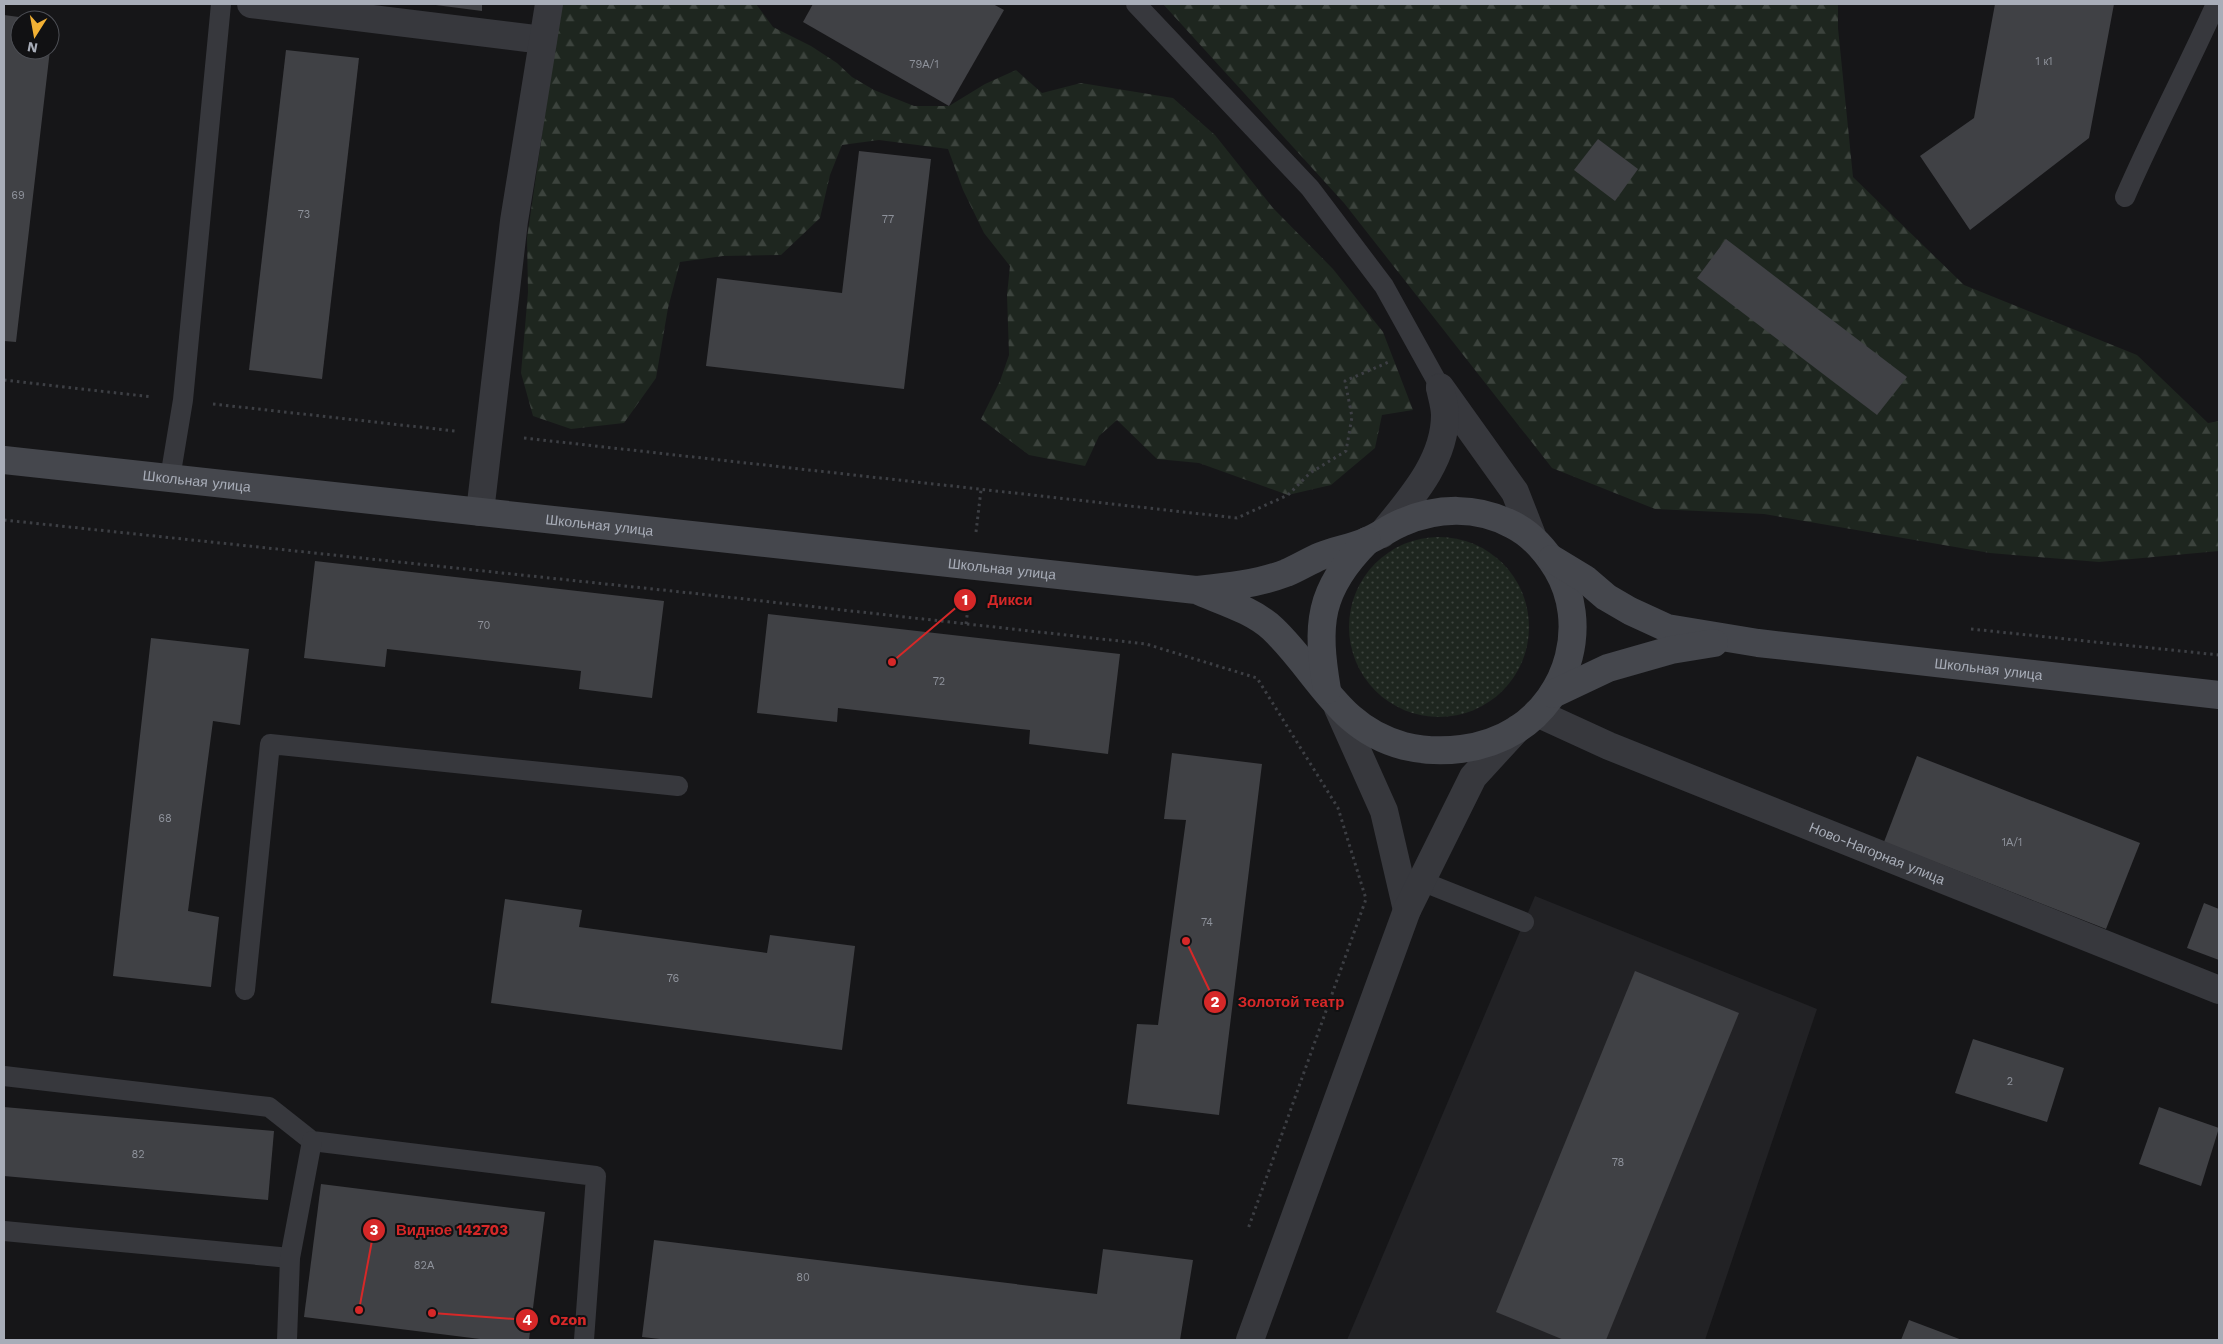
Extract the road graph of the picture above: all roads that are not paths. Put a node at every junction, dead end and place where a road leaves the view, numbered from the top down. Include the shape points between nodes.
1 (220, 4) edge
2 (251, 4) edge
3 (549, 4) edge
4 (1136, 4) edge
5 (2216, 4) edge
6 (352, 10) edge
7 (543, 40) junction
8 (2125, 197) dead end
9 (1440, 387) junction
10 (4, 460) edge
11 (170, 478) junction
12 (480, 512) junction
13 (1374, 538) junction
14 (1542, 548) junction
15 (1196, 590) junction
16 (1758, 643) junction
17 (2219, 695) edge
18 (1332, 699) junction
19 (1535, 712) junction
20 (678, 786) dead end
21 (1421, 881) junction
22 (1407, 910) junction
23 (1524, 922) dead end
24 (245, 990) dead end
25 (2219, 990) edge
26 (4, 1076) edge
27 (312, 1141) junction
28 (4, 1231) edge
29 (290, 1258) junction
30 (287, 1340) edge
31 (584, 1340) edge
32 (1250, 1340) edge

1 - 11 lane via 183,400
2 - 6 street
3 - 7 street
4 - 9 lane via 1310,188 1384,286
5 - 8 lane
6 - 7 street
7 - 12 street via 514,221
9 - 13 street via 1446,414 1435,458 1415,492
9 - 14 street via 1514,492
10 - 11 main road, Школьная улица
11 - 12 main road, Школьная улица
12 - 15 main road, Школьная улица
13 - 14 main road via 1422,515 1467,511 1514,525
13 - 15 main road via 1260,580 1239,586
13 - 18 main road via 1350,558 1326,597 1321,655
14 - 16 main road via 1606,597 1667,628
14 - 19 main road via 1563,580 1571,605 1574,631 1564,674
15 - 18 main road via 1252,615 1272,628
16 - 17 main road, Школьная улица
16 - 19 main road via 1717,642 1671,650 1608,668
18 - 19 main road via 1357,725 1378,737 1404,746 1435,751 1494,741
18 - 22 street via 1384,811
19 - 21 street via 1473,777
19 - 25 street, Ново-Нагорная улица via 1609,746
20 - 24 lane via 270,744
21 - 22 street
21 - 23 lane
22 - 32 street
26 - 27 lane via 269,1106
27 - 29 lane
27 - 31 lane via 596,1176
28 - 29 lane
29 - 30 lane

